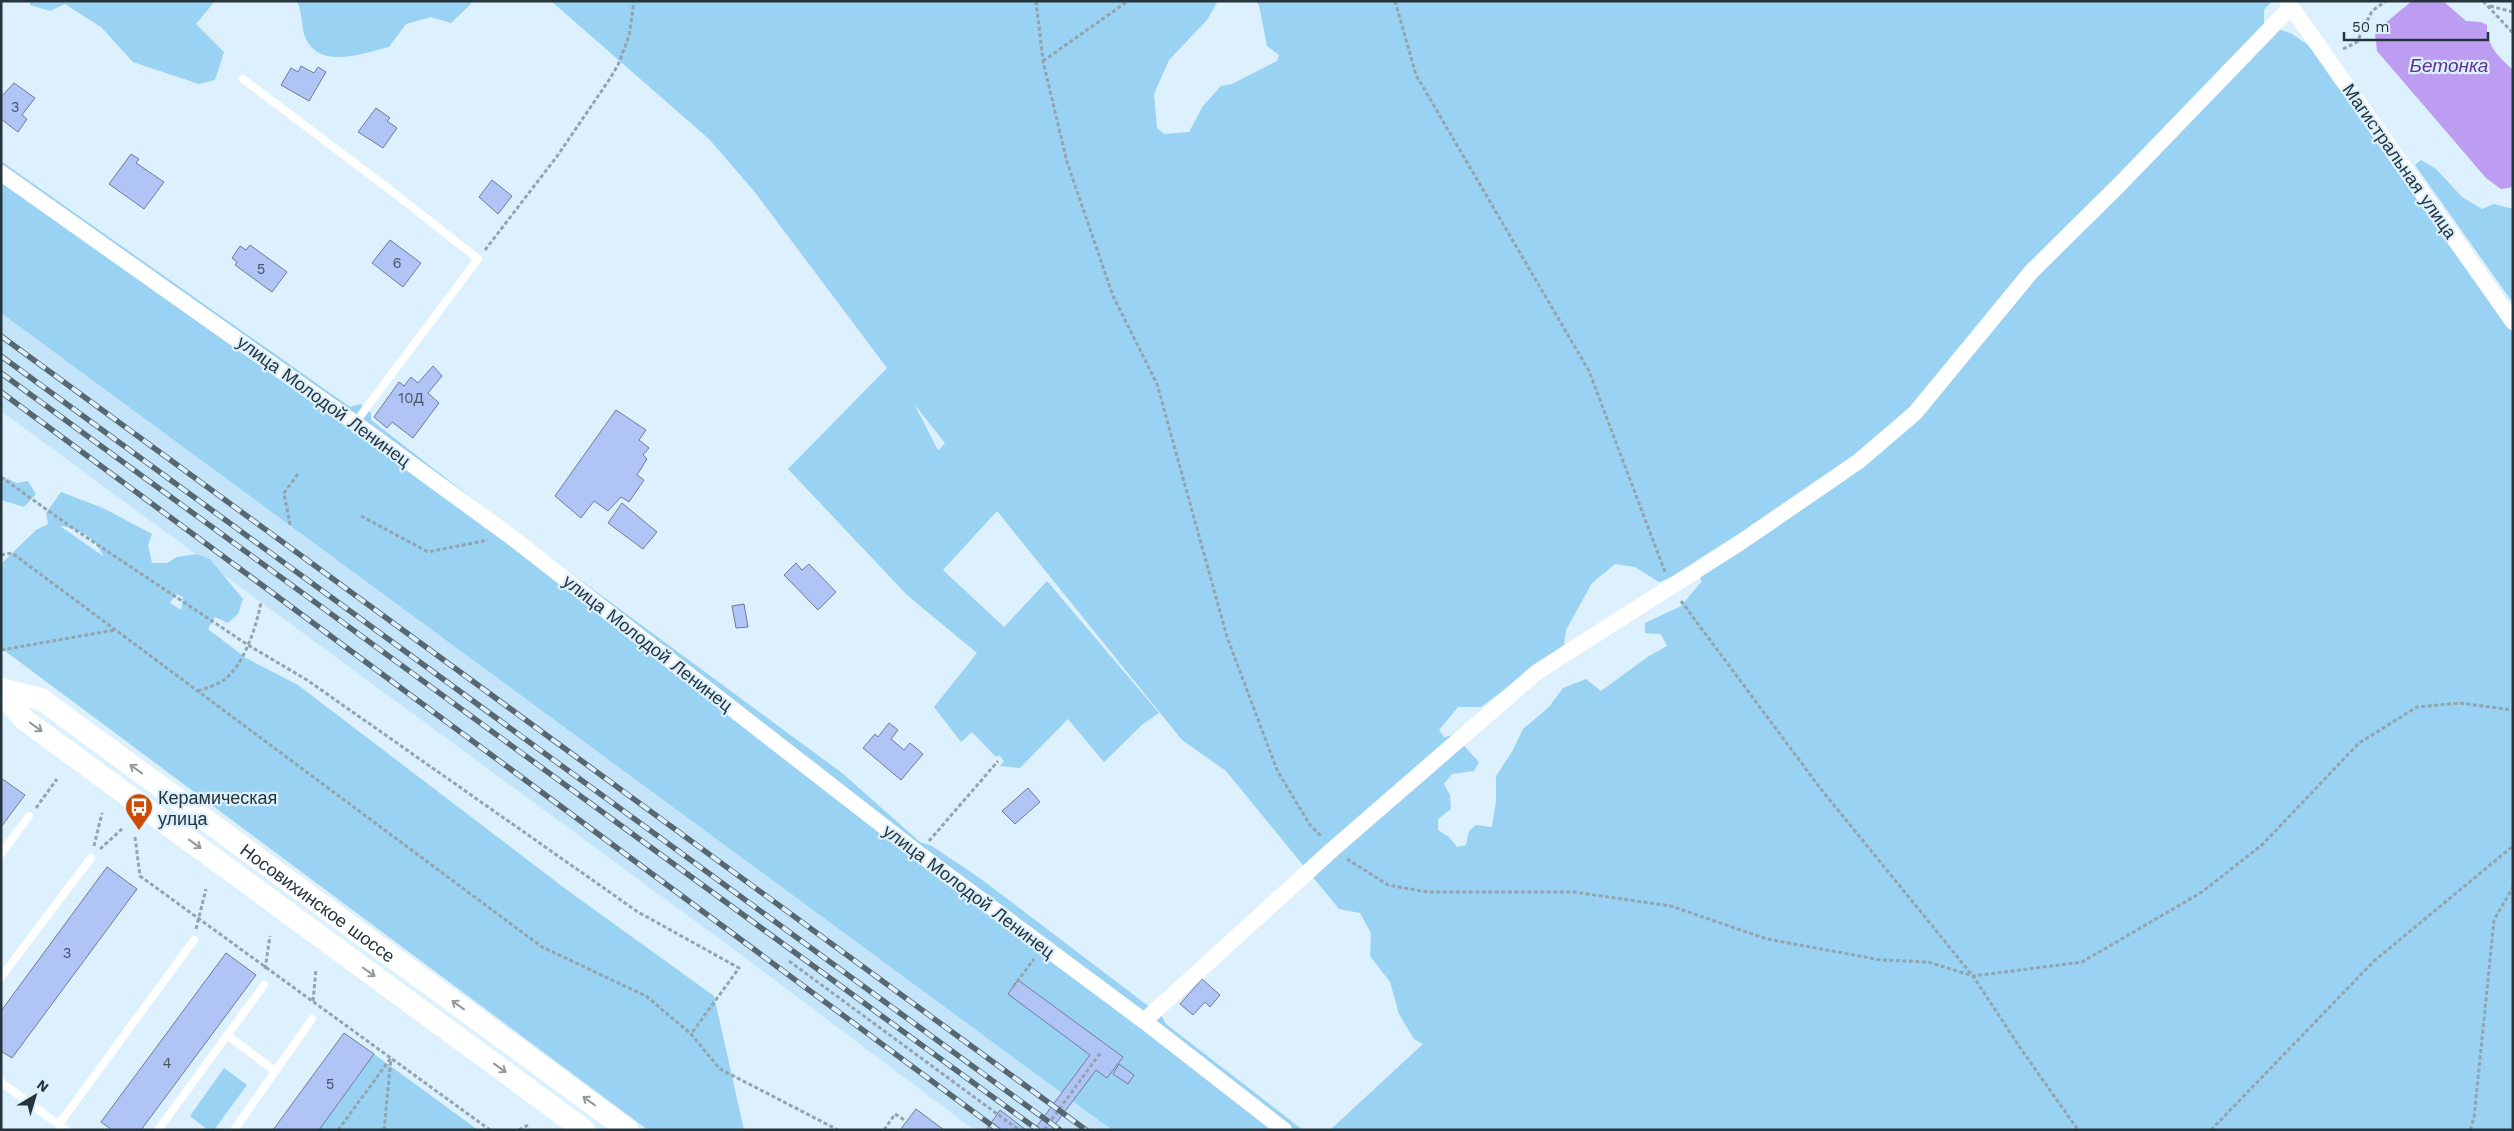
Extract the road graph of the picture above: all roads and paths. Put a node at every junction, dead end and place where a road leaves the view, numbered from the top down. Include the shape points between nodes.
1 (634, 1) edge
2 (1036, 1) edge
3 (1128, 1) edge
4 (1395, 1) edge
5 (2386, 1) edge
6 (2483, 1) edge
7 (2289, 4) edge
8 (2490, 6) junction
9 (2513, 12) edge
10 (2513, 33) edge
11 (2314, 40) junction
12 (1042, 61) junction
13 (243, 79) dead end
14 (1, 173) edge
15 (478, 259) junction
16 (2513, 322) edge
17 (356, 423) junction
18 (298, 474) dead end
19 (1, 477) edge
20 (361, 516) dead end
21 (290, 525) dead end
22 (510, 536) junction
23 (1, 555) edge
24 (1671, 588) junction
25 (261, 602) dead end
26 (116, 630) junction
27 (248, 645) junction
28 (1, 650) edge
29 (1, 689) edge
30 (198, 691) junction
31 (1, 693) edge
32 (2513, 710) edge
33 (998, 761) dead end
34 (57, 779) dead end
35 (102, 813) dead end
36 (29, 816) joint
37 (123, 828) dead end
38 (135, 836) dead end
39 (2513, 846) edge
40 (1333, 848) junction
41 (918, 853) junction
42 (1, 854) edge
43 (91, 858) junction
44 (2513, 887) edge
45 (206, 889) dead end
46 (198, 918) junction
47 (270, 936) dead end
48 (194, 940) joint
49 (1044, 947) junction
50 (789, 961) dead end
51 (266, 967) junction
52 (316, 970) dead end
53 (1973, 976) junction
54 (1, 977) edge
55 (264, 984) joint
56 (1014, 986) dead end
57 (313, 1001) junction
58 (312, 1020) joint
59 (1144, 1021) junction
60 (692, 1034) junction
61 (227, 1035) junction
62 (1101, 1052) dead end
63 (391, 1058) junction
64 (275, 1071) junction
65 (1, 1082) edge
66 (906, 1122) dead end
67 (58, 1124) junction
68 (528, 1125) dead end
69 (66, 1130) edge
70 (158, 1130) edge
71 (234, 1130) edge
72 (338, 1130) edge
73 (384, 1130) edge
74 (490, 1130) edge
75 (519, 1130) edge
76 (584, 1130) edge
77 (628, 1130) edge
78 (838, 1130) edge
79 (884, 1130) edge
80 (1019, 1130) edge
81 (1044, 1130) edge
82 (1284, 1130) edge
83 (2078, 1130) edge
84 (2211, 1130) edge
85 (2470, 1130) edge

1 - 15 path via 629,36 609,80 558,156
2 - 12 path
3 - 12 path
4 - 24 path via 1416,75 1589,371
5 - 11 path via 2372,11 2357,42 2340,50
6 - 8 path
7 - 11 street, Магистральная улица
7 - 24 street via 2120,184 2031,272 1915,414 1859,461
8 - 9 path
8 - 10 path
11 - 16 street, Магистральная улица
12 - 40 path via 1067,162 1113,296 1157,384 1230,646 1277,770 1310,825
13 - 15 lane
14 - 17 street, улица Молодой Ленинец
15 - 17 lane
17 - 22 street, улица Молодой Ленинец
18 - 21 path via 284,493
19 - 27 path
20 - 22 path via 428,552
22 - 41 street, улица Молодой Ленинец
23 - 26 path via 12,553
24 - 40 street via 1537,672
24 - 53 path via 1820,788
25 - 27 path via 258,622
26 - 28 path
26 - 30 path
27 - 30 path via 224,680
27 - 60 path via 307,680 638,912 739,968
77 -> 29 main road, Носовихинское шоссе via 41,699
30 - 60 path via 542,948 646,996
31 -> 76 main road, Носовихинское шоссе via 25,720
32 - 53 path via 2460,703 2417,706 2359,742 2263,844 2194,897 2082,962
33 - 41 path
34 - 36 path
35 - 43 path
36 - 42 lane
37 - 43 path
38 - 46 path via 140,876
39 - 84 path via 2374,961
40 - 53 path via 1388,886 1428,892 1574,892 1671,906 1767,939 1881,960 1928,962
40 - 59 street
41 - 49 street, улица Молодой Ленинец
43 - 54 lane
44 - 85 path via 2494,920 2474,1118
45 - 46 path
46 - 48 path
46 - 51 path
47 - 51 path
48 - 67 lane
49 - 56 path
49 - 59 street, улица Молодой Ленинец
50 - 80 path
51 - 55 path
51 - 57 path
52 - 57 path
53 - 83 path
55 - 61 lane
57 - 58 path
57 - 63 path
58 - 64 lane
59 - 82 street, улица Молодой Ленинец
60 - 78 path via 720,1069
61 - 64 lane
61 - 70 lane
62 - 81 path
63 - 72 path
63 - 73 path
63 - 74 path
64 - 71 lane
65 - 67 lane
66 - 79 path via 895,1114
67 - 69 lane
68 - 75 path

